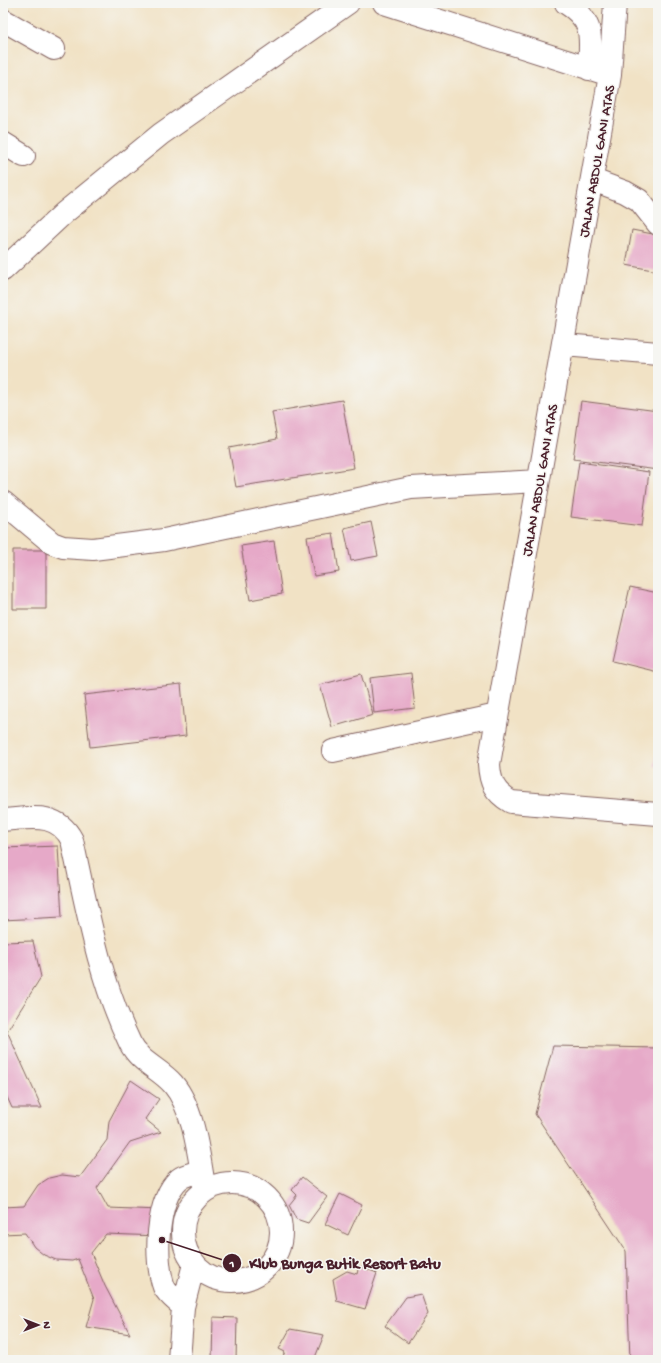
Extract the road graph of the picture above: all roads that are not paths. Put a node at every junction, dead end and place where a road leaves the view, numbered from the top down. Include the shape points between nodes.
1 (348, 3) edge
2 (384, 3) edge
3 (566, 3) edge
4 (615, 3) edge
5 (3, 20) edge
6 (54, 49) dead end
7 (589, 69) junction
8 (610, 75) junction
9 (3, 143) edge
10 (24, 156) dead end
11 (592, 180) junction
12 (658, 224) edge
13 (3, 270) edge
14 (564, 345) junction
15 (658, 353) edge
16 (538, 481) junction
17 (3, 502) edge
18 (497, 714) junction
19 (333, 751) dead end
20 (658, 814) edge
21 (3, 820) edge
22 (203, 1181) junction
23 (194, 1264) junction
24 (183, 1307) junction
25 (179, 1360) edge

1 - 13 street via 161,134 64,213
2 - 7 street
3 - 7 street via 582,14 588,25
4 - 8 street, JALAN ABDUL GANI ATAS
5 - 6 street
7 - 8 street
8 - 11 street, JALAN ABDUL GANI ATAS
9 - 10 street
11 - 12 street via 639,200
11 - 14 street, JALAN ABDUL GANI ATAS
14 - 15 street
14 - 16 street, JALAN ABDUL GANI ATAS
16 - 17 street via 411,488 164,540 93,548 63,547 52,543
16 - 18 street, JALAN ABDUL GANI ATAS
18 - 19 street
18 - 20 street, JALAN ABDUL GANI ATAS via 489,770 493,788 502,797 511,802
21 - 22 street via 43,817 58,823 68,832 72,840 94,943 121,1024 138,1056 174,1085 182,1099 190,1118
22 - 23 street via 185,1219 184,1242
22 - 23 street via 216,1186 233,1183 261,1192 276,1211 280,1222 279,1245 267,1266 248,1279 224,1281 203,1272
22 - 24 street via 180,1178 166,1195 160,1224 159,1259 164,1289
23 - 24 street
24 - 25 street

